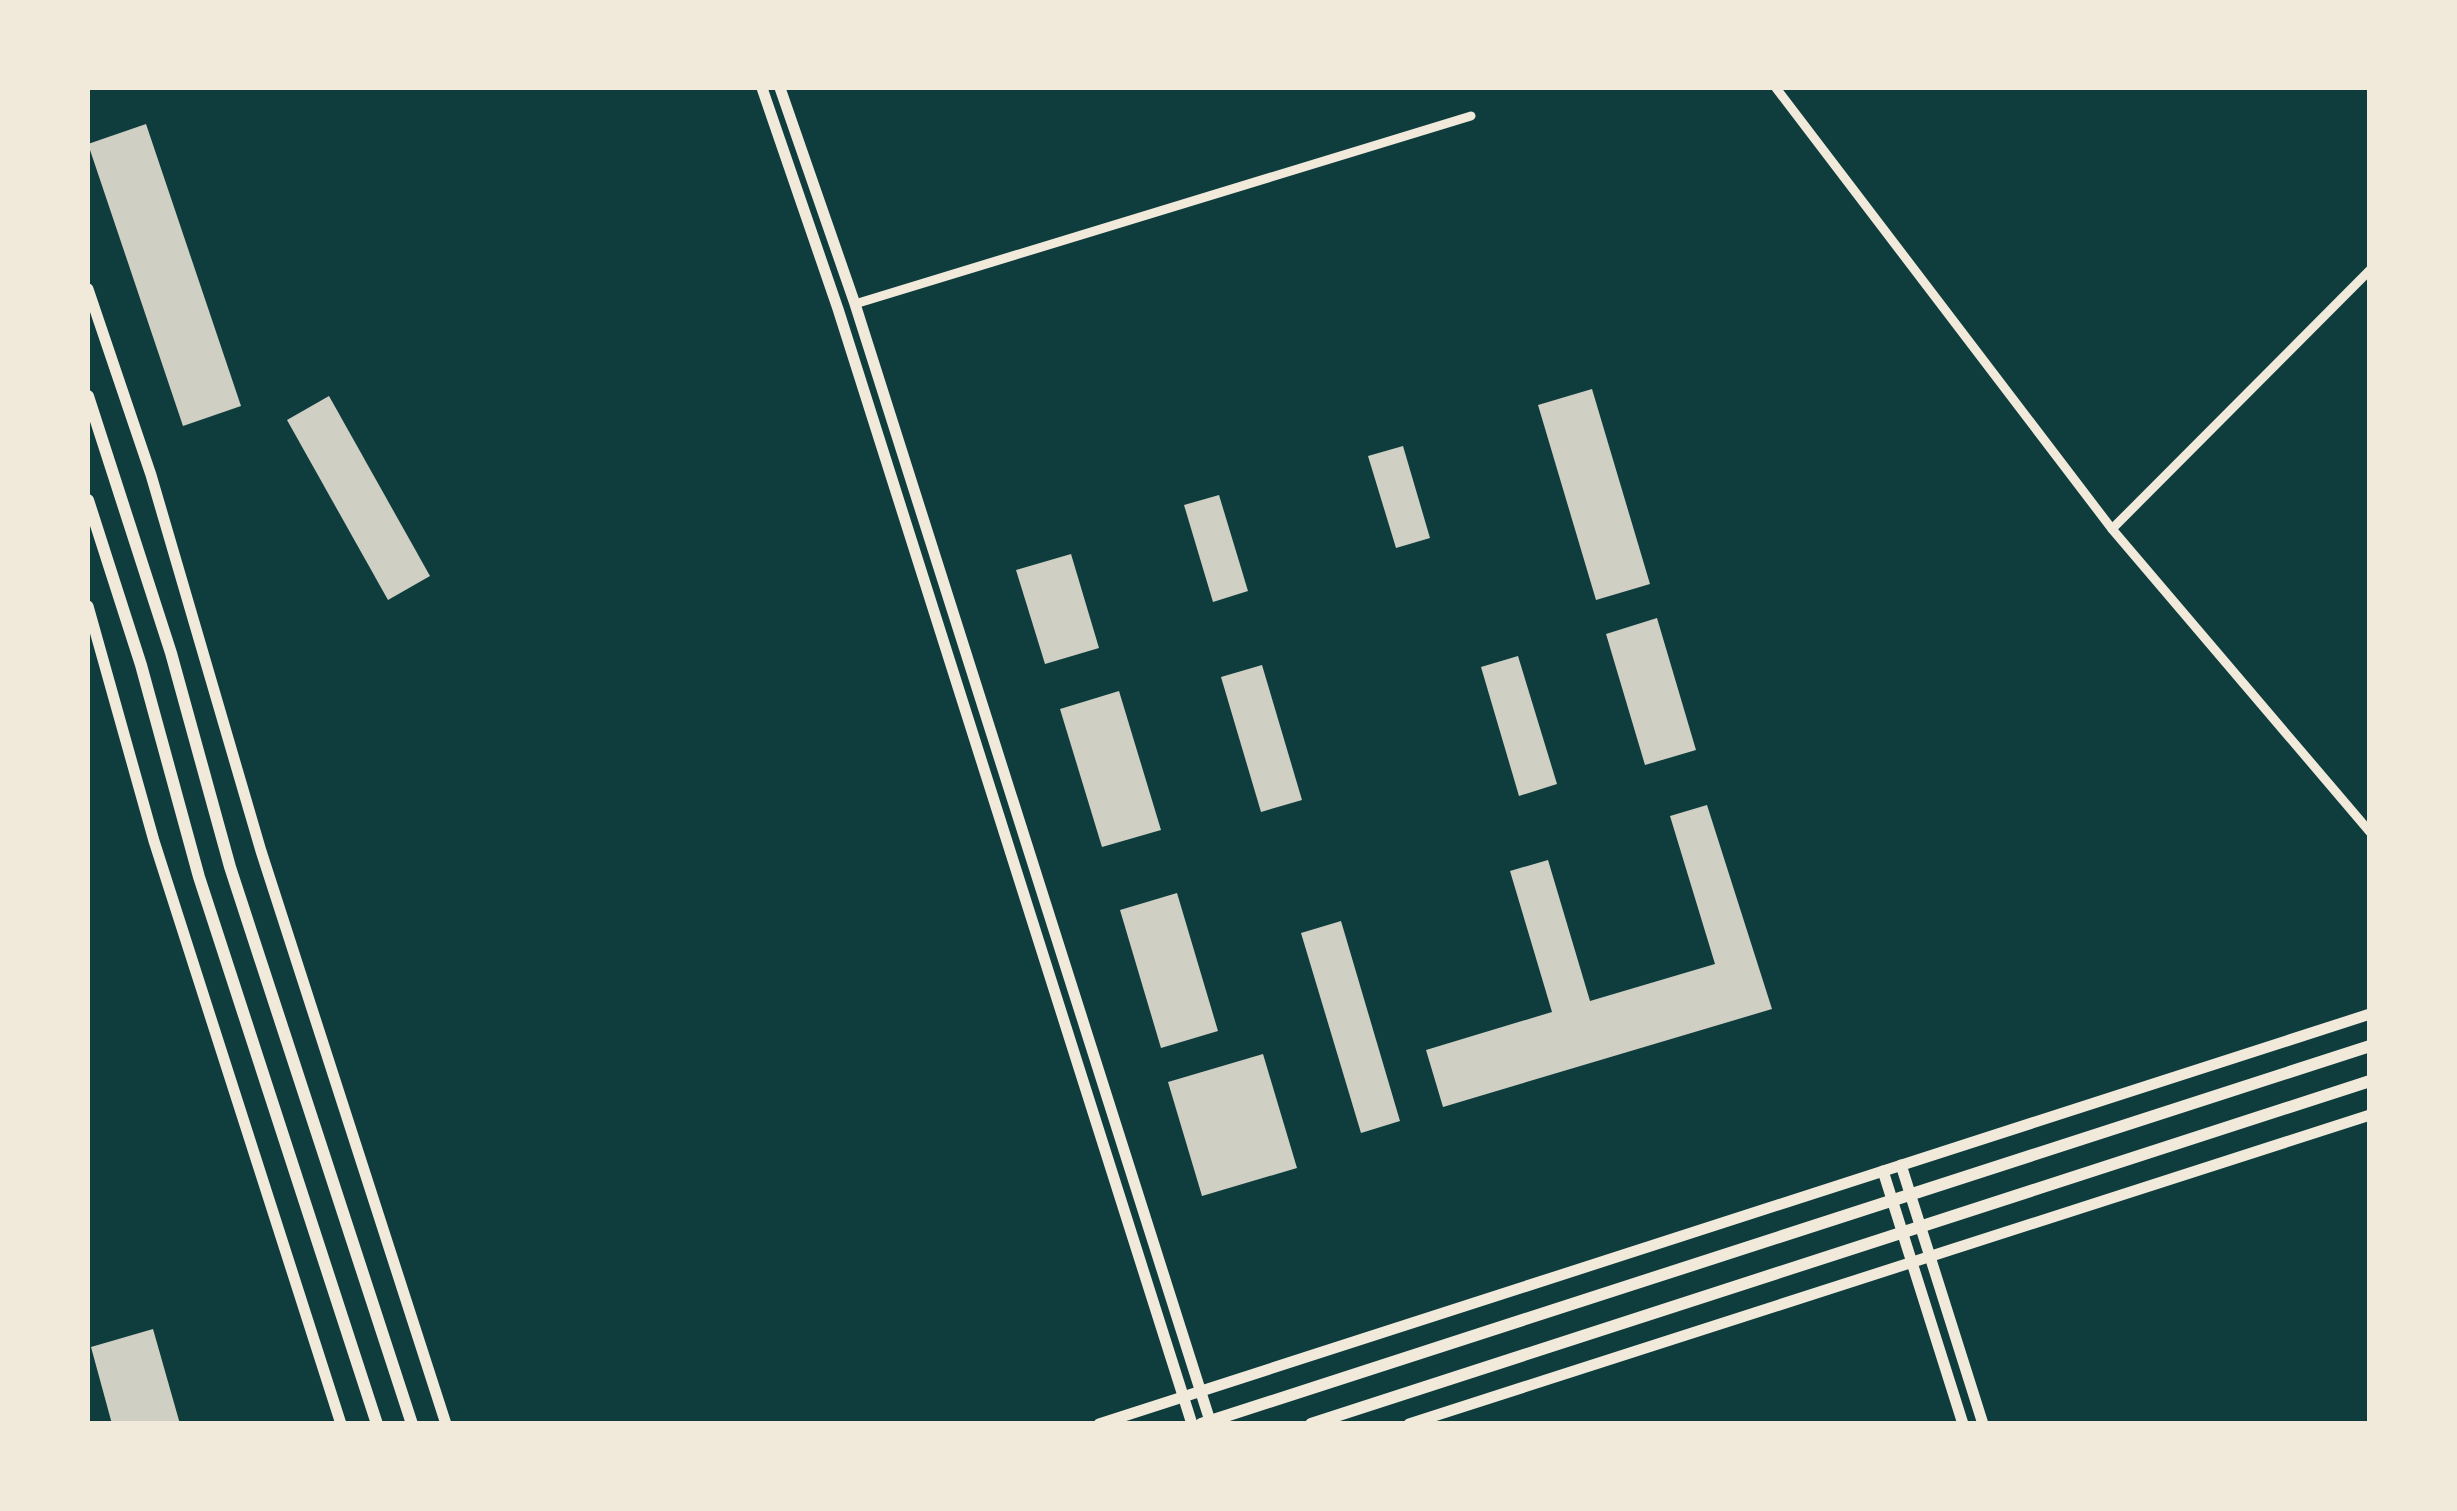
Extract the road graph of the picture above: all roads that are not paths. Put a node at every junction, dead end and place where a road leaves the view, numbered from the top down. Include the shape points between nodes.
1 (762, 88) edge
2 (780, 88) edge
3 (1776, 88) edge
4 (1470, 116) dead end
5 (2370, 270) edge
6 (88, 289) edge
7 (854, 304) junction
8 (88, 396) edge
9 (88, 500) edge
10 (2112, 529) junction
11 (88, 606) edge
12 (2370, 832) edge
13 (2370, 1014) edge
14 (2370, 1046) edge
15 (2370, 1081) edge
16 (2370, 1114) edge
17 (1901, 1166) junction
18 (1884, 1171) junction
19 (1910, 1195) junction
20 (1893, 1201) junction
21 (1920, 1226) junction
22 (1902, 1231) junction
23 (1930, 1256) junction
24 (1911, 1262) junction
25 (1200, 1390) junction
26 (1183, 1396) junction
27 (1207, 1422) edge
28 (341, 1424) edge
29 (377, 1424) edge
30 (412, 1424) edge
31 (446, 1424) edge
32 (1099, 1424) edge
33 (1192, 1424) edge
34 (1311, 1424) edge
35 (1409, 1424) edge
36 (1963, 1424) edge
37 (1983, 1424) edge

1 - 26 street
2 - 7 street
3 - 10 street
4 - 7 street
5 - 10 street
6 - 31 street
7 - 25 street
8 - 30 main road via 230,867
9 - 29 main road via 199,877
10 - 12 street
11 - 28 street via 154,841
13 - 17 street
14 - 19 main road
15 - 21 main road
16 - 23 street
17 - 18 street
17 - 19 street
18 - 20 street
18 - 25 street
19 - 20 main road
19 - 21 street
20 - 22 street
20 - 27 main road
21 - 22 main road
21 - 23 street
22 - 24 street
22 - 34 main road
23 - 24 street
23 - 37 street
24 - 35 street
24 - 36 street
25 - 26 street
25 - 27 street
26 - 32 street
26 - 33 street

